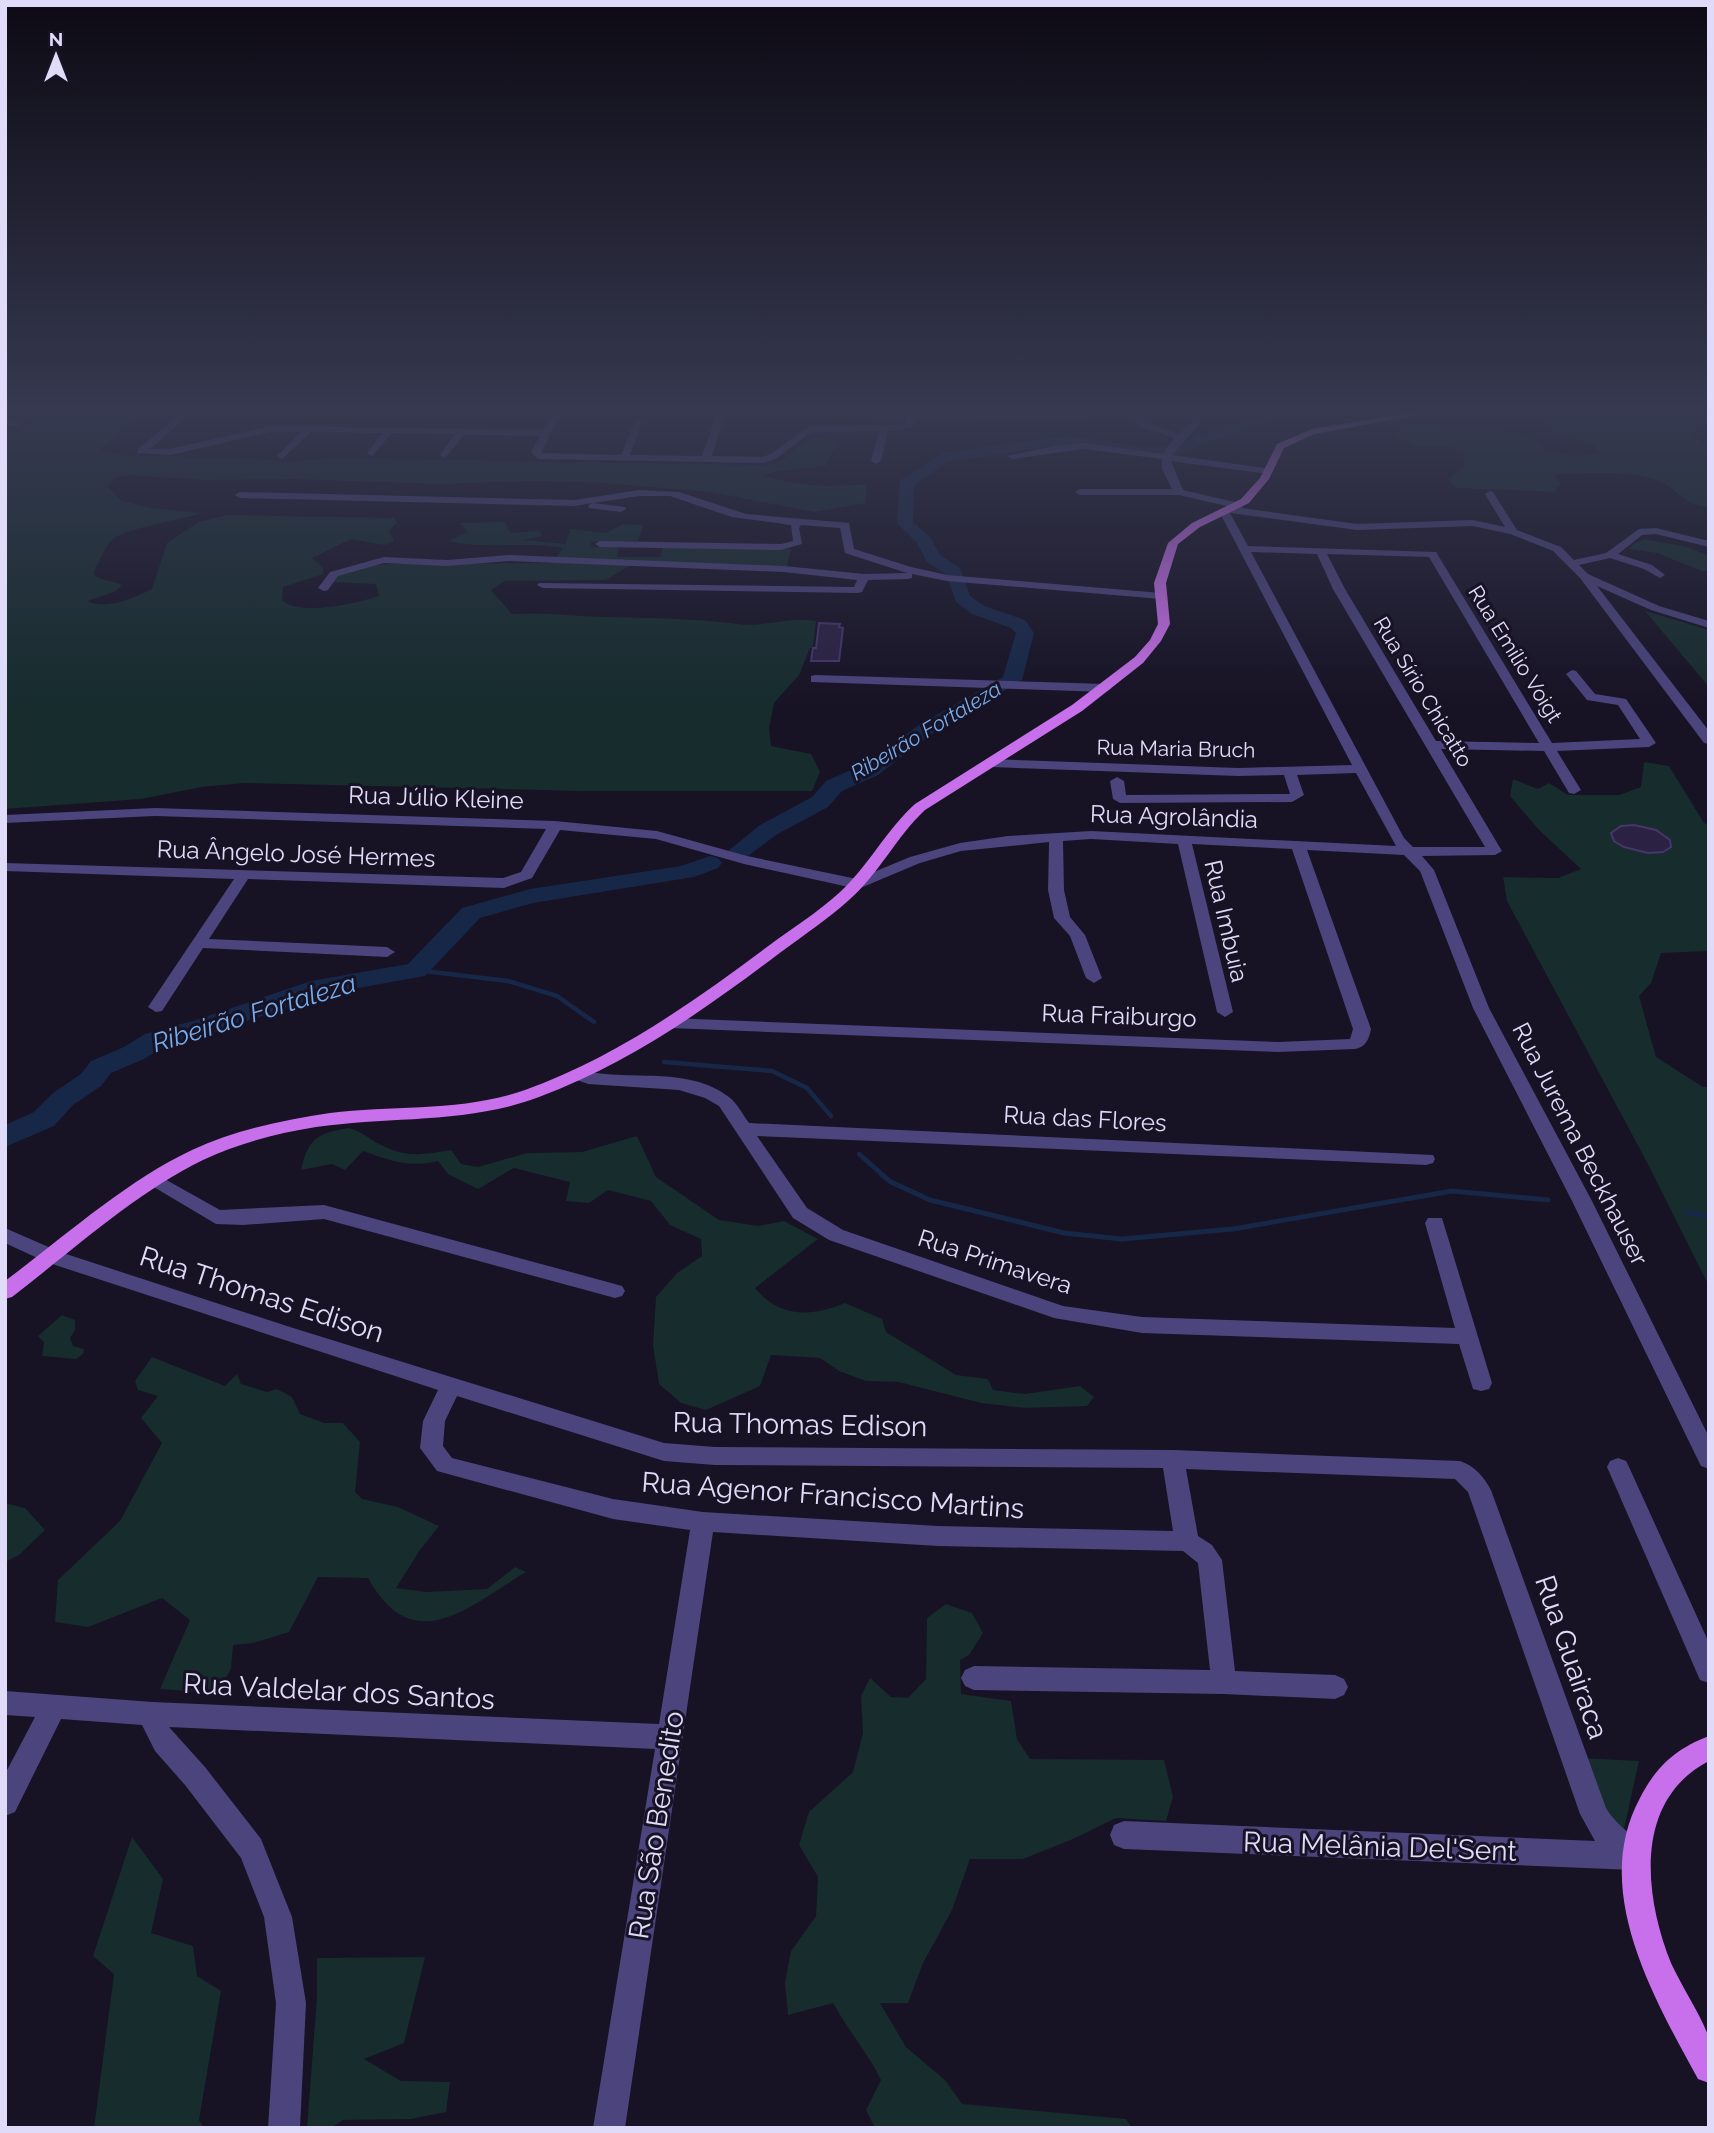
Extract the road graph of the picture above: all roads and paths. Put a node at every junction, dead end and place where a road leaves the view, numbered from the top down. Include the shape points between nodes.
1 (725, 510) edge
2 (1231, 510) junction
3 (1498, 510) edge
4 (799, 522) junction
5 (1510, 531) junction
6 (600, 544) dead end
7 (1709, 544) edge
8 (1246, 549) junction
9 (1320, 550) junction
10 (1517, 550) dead end
11 (1611, 555) junction
12 (1573, 563) junction
13 (645, 568) dead end
14 (772, 569) junction
15 (1584, 576) junction
16 (1660, 576) dead end
17 (864, 577) junction
18 (943, 577) junction
19 (544, 585) dead end
20 (324, 588) dead end
21 (1161, 596) junction
22 (1709, 625) edge
23 (1572, 674) dead end
24 (815, 679) dead end
25 (1106, 688) junction
26 (1709, 740) edge
27 (1432, 745) junction
28 (1550, 746) junction
29 (992, 763) junction
30 (1360, 769) junction
31 (1289, 771) junction
32 (1117, 781) dead end
33 (1574, 790) dead end
34 (5, 820) edge
35 (555, 825) junction
36 (1056, 837) junction
37 (1184, 840) junction
38 (1297, 845) junction
39 (1410, 851) junction
40 (1495, 851) joint
41 (5, 867) edge
42 (243, 876) junction
43 (858, 884) junction
44 (199, 943) junction
45 (387, 952) dead end
46 (1094, 978) dead end
47 (156, 1007) dead end
48 (1225, 1012) dead end
49 (670, 1023) junction
50 (580, 1075) junction
51 (743, 1129) junction
52 (1426, 1159) dead end
53 (154, 1179) junction
54 (1435, 1223) dead end
55 (5, 1235) edge
56 (53, 1257) junction
57 (5, 1292) edge
58 (615, 1292) dead end
59 (1468, 1336) junction
60 (1481, 1383) dead end
61 (451, 1386) junction
62 (1173, 1459) junction
63 (1709, 1460) edge
64 (1618, 1467) dead end
65 (1460, 1470) joint
66 (703, 1522) junction
67 (1187, 1541) junction
68 (1709, 1672) edge
69 (974, 1678) dead end
70 (1224, 1682) junction
71 (1335, 1687) dead end
72 (5, 1703) edge
73 (52, 1708) junction
74 (153, 1714) junction
75 (669, 1737) junction
76 (1709, 1748) edge
77 (5, 1803) edge
78 (1124, 1835) dead end
79 (1636, 1856) junction
80 (1709, 2068) edge
81 (284, 2128) edge
82 (609, 2128) edge

1 - 4 street
2 - 5 street via 1357,527 1456,522
2 - 8 street, Rua Jurema Beckhauser
2 - 21 main road via 1196,524 1173,543 1162,570
3 - 5 street
4 - 6 street via 794,527 798,542 781,547
4 - 18 street via 845,525 846,544 854,554
5 - 10 street
5 - 12 street via 1557,549
7 - 11 street via 1645,531 1634,533
8 - 9 street, Rua Emílio Voigt
8 - 30 street, Rua Jurema Beckhauser
9 - 27 street, Rua Sírio Chicatto
9 - 28 street, Rua Emílio Voigt via 1432,554
11 - 12 street
11 - 16 street via 1648,567
12 - 15 street
13 - 14 street via 730,573
14 - 17 street
14 - 20 street via 509,558 447,563 384,560 334,574
15 - 22 street via 1655,608
15 - 26 street
17 - 18 street
17 - 19 street via 858,590
18 - 21 street
21 - 25 main road via 1165,615 1161,632 1139,660
23 - 28 street via 1591,697 1622,702 1649,743
24 - 25 street
25 - 29 main road
27 - 28 street
27 - 40 street, Rua Sírio Chicatto
28 - 33 street, Rua Emílio Voigt
29 - 31 street, Rua Maria Bruch
29 - 43 main road via 905,819
30 - 31 street, Rua Maria Bruch
30 - 39 street, Rua Jurema Beckhauser via 1398,840
31 - 32 street via 1297,795 1292,799 1120,799
34 - 35 street, Rua Júlio Kleine via 155,812
35 - 42 street, Rua Ângelo José Hermes via 527,874 504,883
35 - 43 street, Rua Júlio Kleine via 657,835 744,860
36 - 37 street, Rua Agrolândia
36 - 43 street, Rua Agrolândia via 960,847
36 - 46 street via 1056,890 1062,918 1077,935
37 - 38 street, Rua Agrolândia
37 - 48 street, Rua Imbuia
38 - 39 street, Rua Agrolândia
38 - 49 street, Rua Fraiburgo via 1362,1029 1355,1044 1279,1047
39 - 40 street, Rua Agrolândia
39 - 63 street, Rua Jurema Beckhauser via 1427,870 1481,1008
41 - 42 street, Rua Ângelo José Hermes
42 - 44 street
43 - 49 main road
44 - 45 street
44 - 47 street
49 - 50 main road
50 - 51 street, Rua Primavera via 709,1090 725,1102
50 - 53 main road via 528,1096 494,1103 349,1116 266,1132 212,1148
51 - 52 street, Rua das Flores
51 - 59 street, Rua Primavera via 800,1213 836,1235 1061,1313 1142,1325
53 - 56 main road
53 - 58 street via 216,1217 324,1212
54 - 59 street
55 - 56 street, Rua Thomas Edison
56 - 57 main road
56 - 61 street, Rua Thomas Edison
59 - 60 street
61 - 62 street, Rua Thomas Edison via 664,1452
61 - 66 street, Rua Agenor Francisco Martins via 434,1421 431,1448 445,1465 613,1509
62 - 65 street, Rua Thomas Edison
62 - 67 street
64 - 68 street
65 - 79 street, Rua Guairaca via 1479,1489 1594,1814 1617,1846
66 - 67 street, Rua Agenor Francisco Martins via 938,1536
66 - 75 street, Rua São Benedito
67 - 70 street via 1210,1560
69 - 70 street
70 - 71 street
72 - 73 street, Rua Valdelar dos Santos
73 - 74 street, Rua Valdelar dos Santos
73 - 77 street
74 - 75 street, Rua Valdelar dos Santos
74 - 81 street via 164,1742 251,1849 278,1917 291,2003
75 - 82 street, Rua São Benedito
76 - 79 main road via 1690,1755 1669,1774 1647,1805
78 - 79 street, Rua Melânia Del'Sent
79 - 80 main road via 1635,1886 1650,1945 1679,2015

